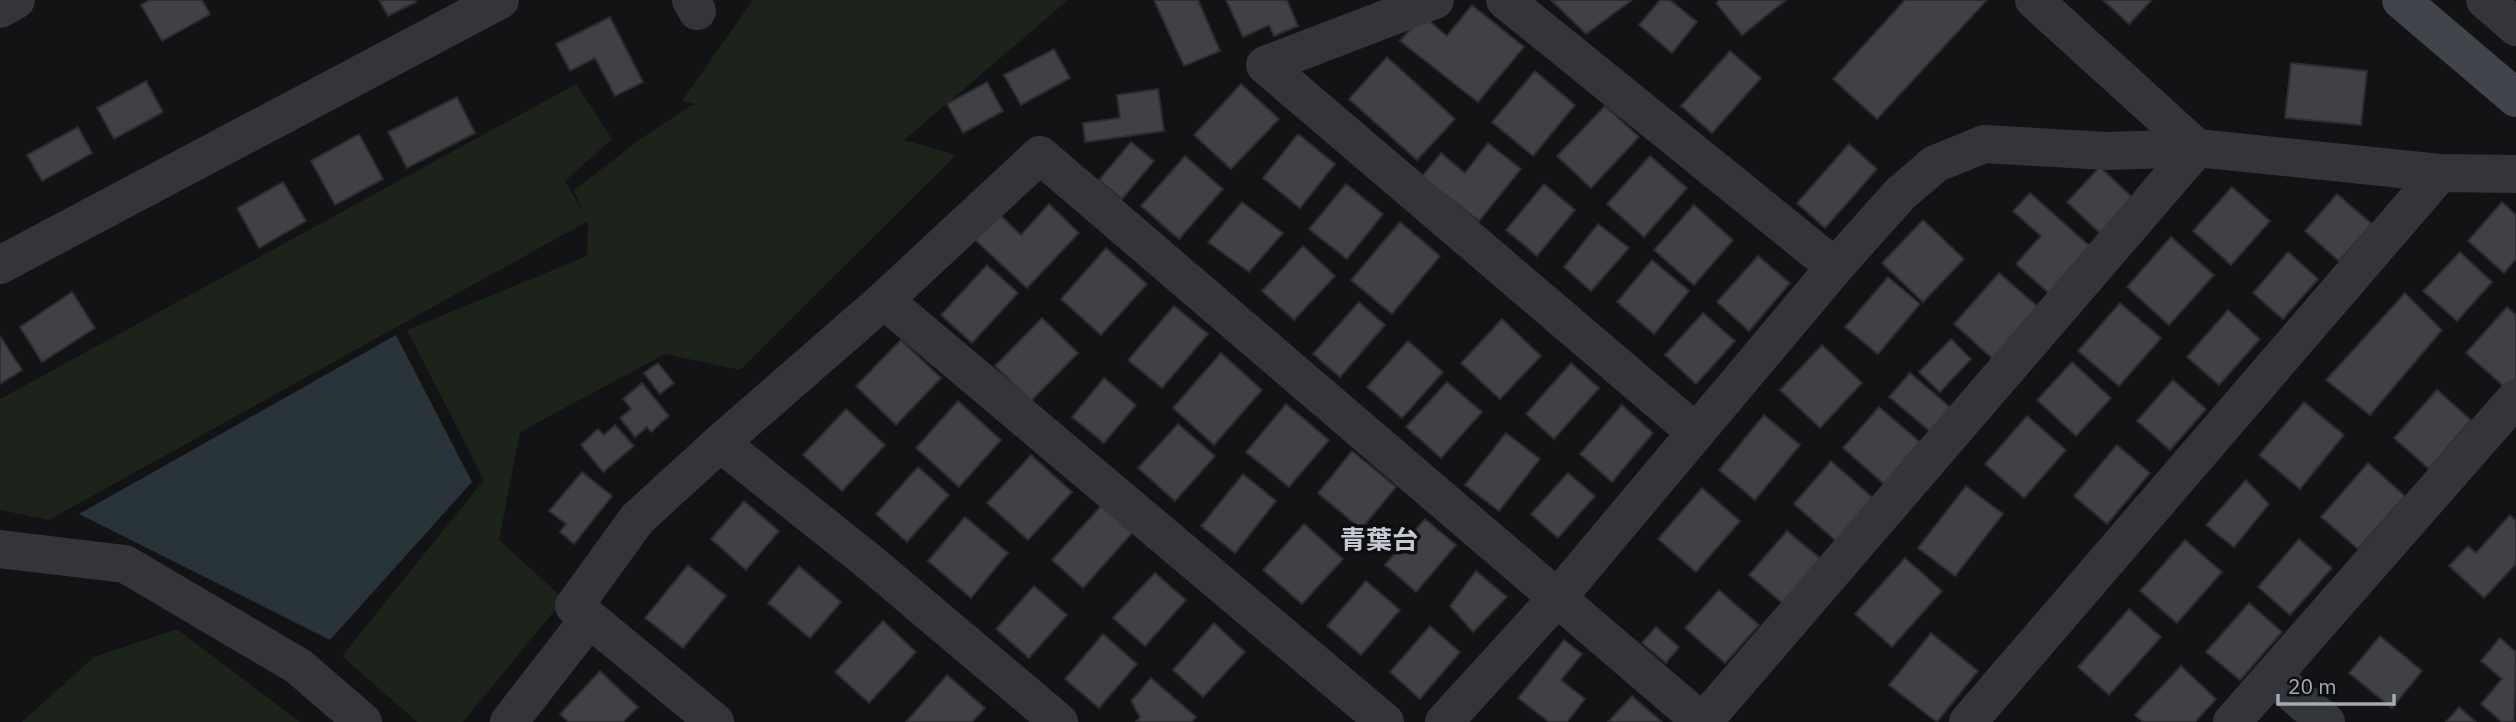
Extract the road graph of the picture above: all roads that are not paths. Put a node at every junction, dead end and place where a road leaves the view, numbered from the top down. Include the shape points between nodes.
1 (16, 0) edge
2 (500, 0) edge
3 (1435, 0) edge
4 (1504, 0) edge
5 (2034, 0) edge
6 (2401, 0) edge
7 (2485, 0) edge
8 (0, 9) edge
9 (2516, 27) edge
10 (2516, 98) edge
11 (2197, 148) junction
12 (2440, 173) junction
13 (2516, 174) edge
14 (0, 265) edge
15 (1835, 267) junction
16 (884, 300) junction
17 (2516, 398) edge
18 (1694, 431) junction
19 (720, 443) junction
20 (0, 549) edge
21 (1558, 597) junction
22 (589, 619) junction
23 (2272, 677) junction
24 (363, 722) edge
25 (509, 722) edge
26 (715, 722) edge
27 (1059, 722) edge
28 (1385, 722) edge
29 (1444, 722) edge
30 (1702, 722) edge
31 (1968, 722) edge
32 (2232, 722) edge
33 (2326, 722) edge

1 - 8 street
2 - 14 street
3 - 18 street via 1265,65
4 - 15 street
5 - 11 street
6 - 10 street
7 - 9 street
11 - 12 street
11 - 15 street via 2107,151 1984,144 1935,164 1900,194
11 - 30 street
12 - 13 street
12 - 31 street
15 - 18 street
16 - 19 street
16 - 21 street via 1040,155
16 - 28 street
17 - 23 street
18 - 21 street
19 - 22 street via 637,519 574,606
19 - 27 street via 867,559
20 - 24 street via 125,564 298,666
21 - 29 street
21 - 30 street
22 - 25 street
22 - 26 street
23 - 32 street
23 - 33 street

